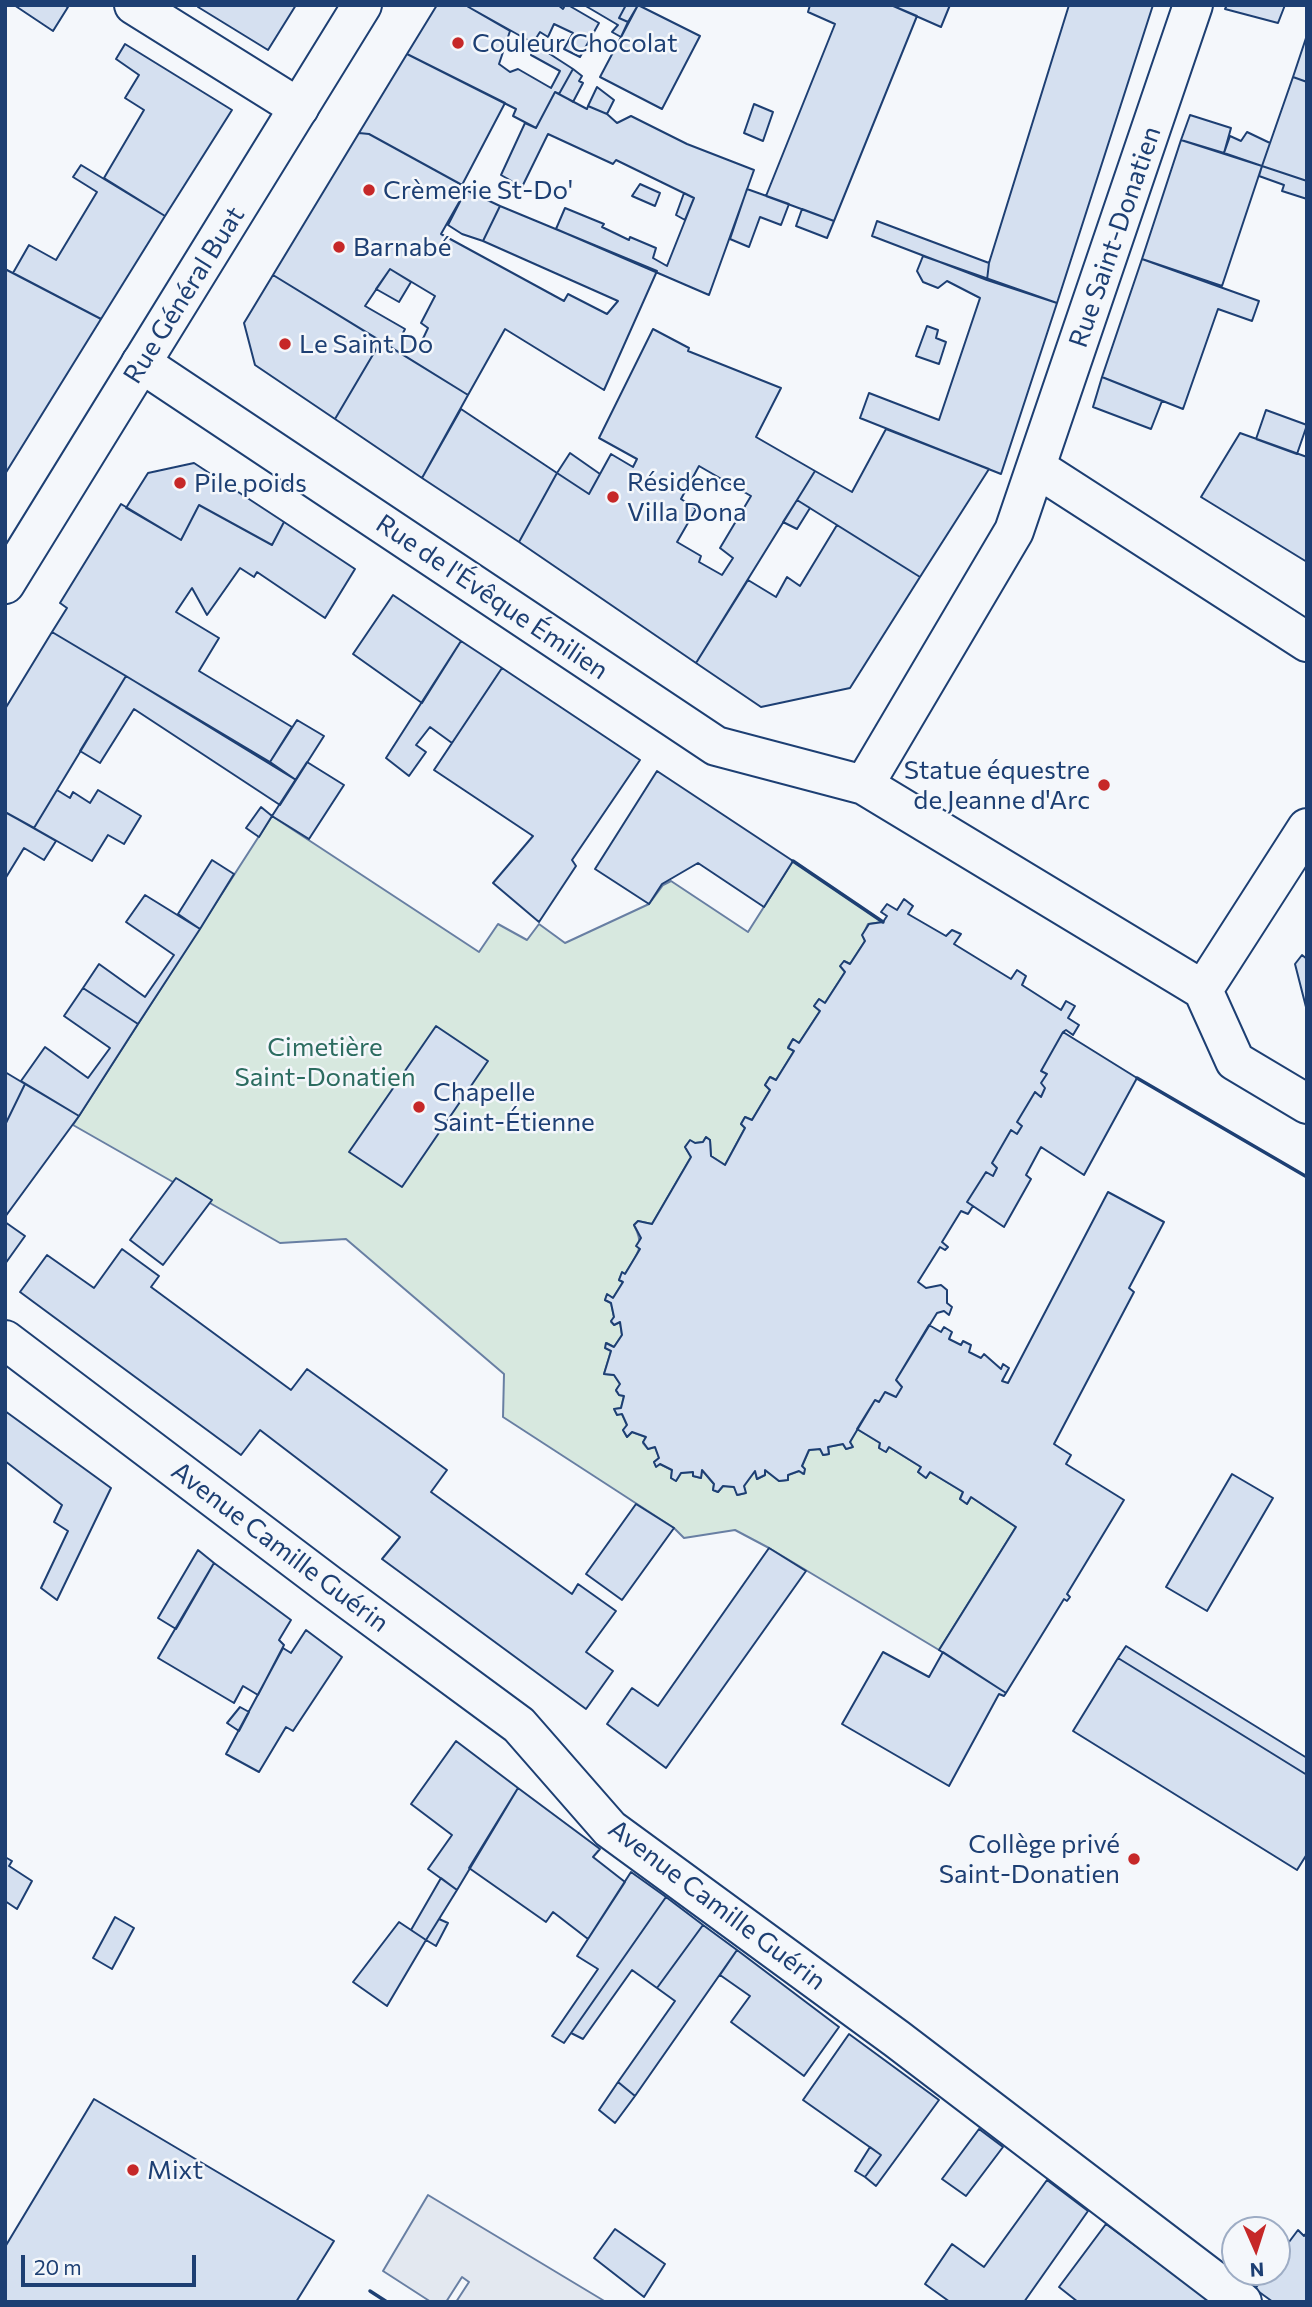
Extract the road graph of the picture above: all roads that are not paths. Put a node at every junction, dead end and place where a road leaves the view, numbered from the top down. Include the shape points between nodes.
1 (134, 5) edge
2 (362, 5) edge
3 (1193, 5) edge
4 (299, 108) junction
5 (141, 363) junction
6 (1037, 468) junction
7 (5, 584) edge
8 (1307, 642) edge
9 (864, 785) junction
10 (1307, 828) edge
11 (1203, 990) junction
12 (1307, 1104) edge
13 (5, 1340) edge
14 (1242, 2302) edge

1 - 4 street
2 - 4 street, Rue Général Buat
3 - 6 street, Rue Saint-Donatien
4 - 5 street, Rue Général Buat
5 - 7 street, Rue Général Buat
5 - 9 street, Rue de l'Évêque Émilien via 716,746
6 - 8 street
6 - 9 street, Rue Saint-Donatien via 1014,531
9 - 11 street, Rue de l'Évêque Émilien
10 - 11 street
11 - 12 street via 1235,1061
13 - 14 street, Avenue Camille Guérin via 519,1725 611,1829 897,2039

